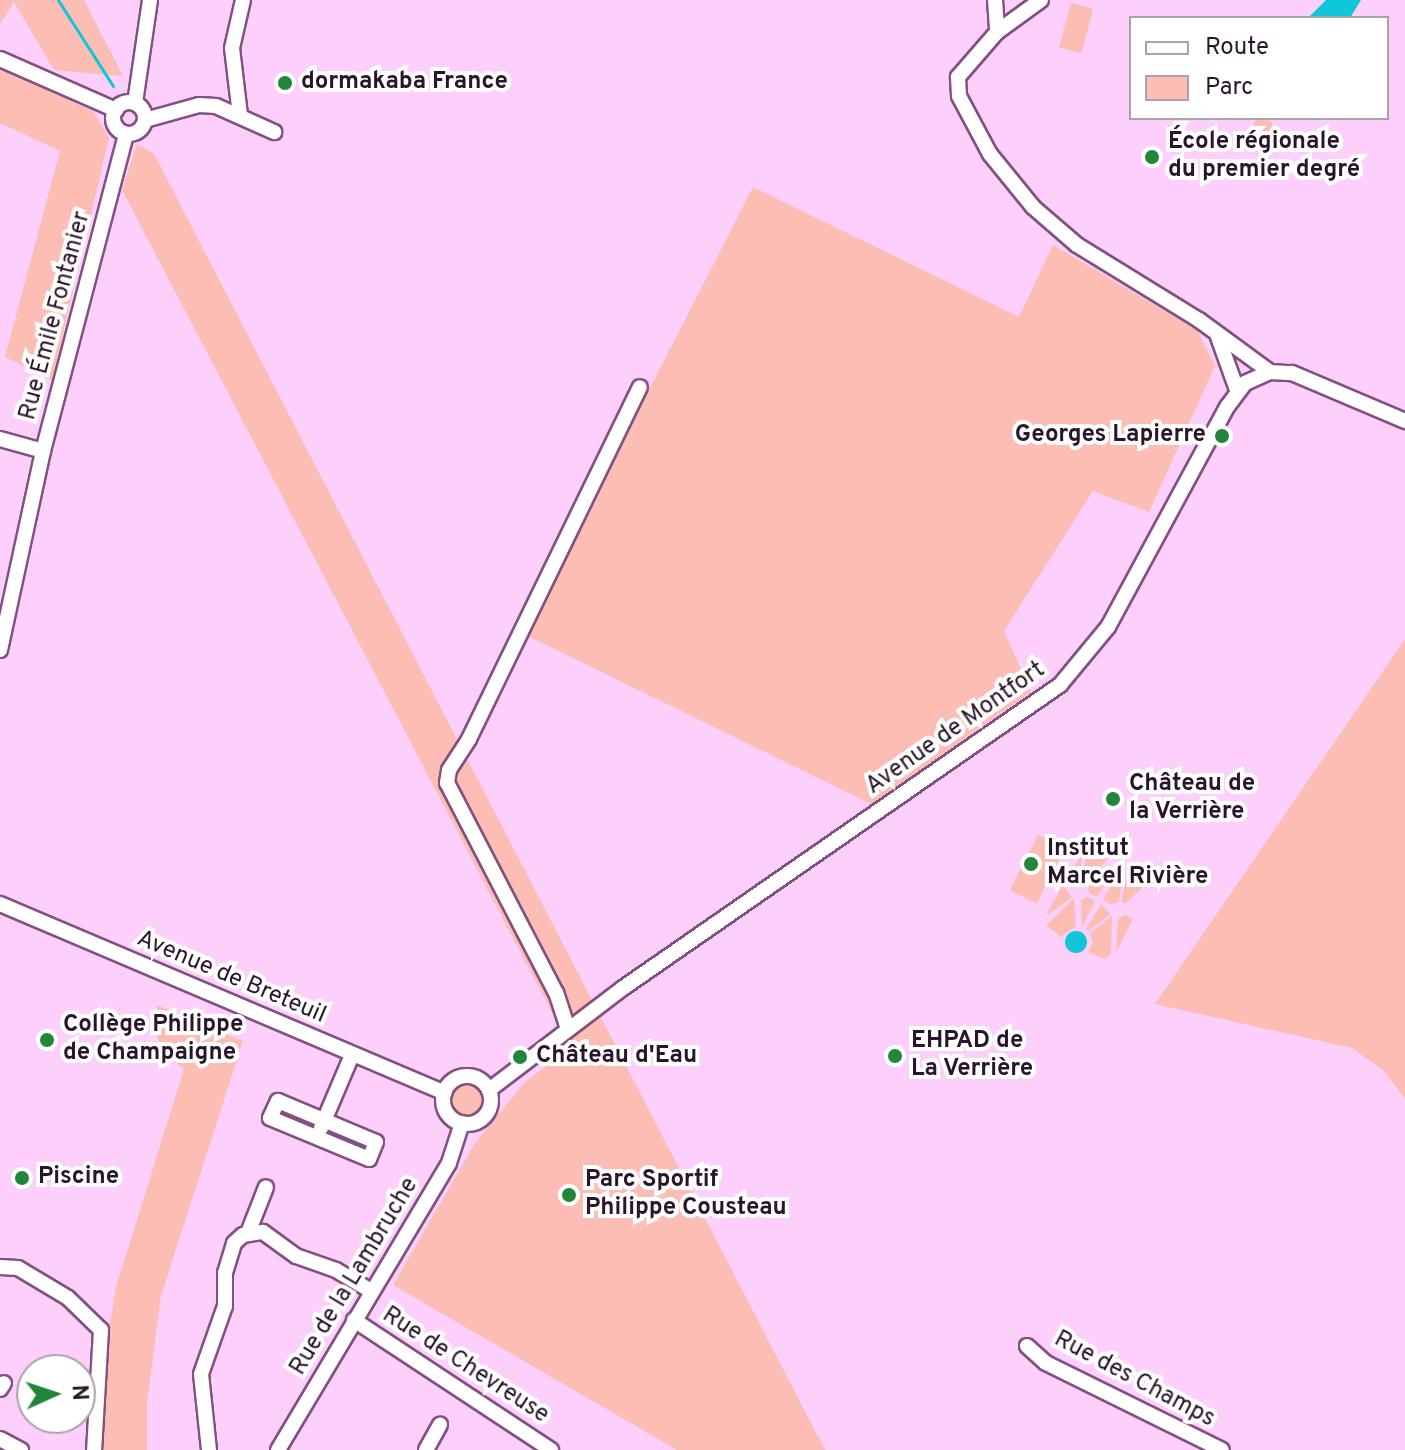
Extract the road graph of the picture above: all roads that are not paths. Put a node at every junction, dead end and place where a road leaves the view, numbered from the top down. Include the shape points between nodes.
1 (150, 0) edge
2 (243, 0) edge
3 (995, 0) edge
4 (1041, 0) edge
5 (997, 32) junction
6 (0, 59) edge
7 (135, 103) junction
8 (116, 110) junction
9 (240, 115) junction
10 (145, 120) junction
11 (274, 132) dead end
12 (126, 134) junction
13 (1218, 337) junction
14 (1270, 372) junction
15 (640, 387) dead end
16 (1237, 390) junction
17 (1405, 421) edge
18 (0, 439) edge
19 (43, 451) junction
20 (0, 650) edge
21 (0, 904) edge
22 (568, 1029) junction
23 (352, 1055) junction
24 (489, 1090) junction
25 (445, 1093) junction
26 (324, 1120) junction
27 (462, 1123) junction
28 (316, 1140) junction
29 (266, 1187) dead end
30 (248, 1233) junction
31 (0, 1267) edge
32 (371, 1291) junction
33 (354, 1320) junction
34 (1027, 1346) dead end
35 (440, 1425) dead end
36 (0, 1439) edge
37 (21, 1450) edge
38 (94, 1450) edge
39 (209, 1450) edge
40 (278, 1450) edge
41 (426, 1450) edge
42 (551, 1450) edge
43 (1222, 1450) edge

1 - 7 street
2 - 9 street via 232,48
3 - 5 street
4 - 5 street
5 - 13 street via 958,77 959,96 990,154 1033,207 1077,245
6 - 8 street
7 - 8 street
7 - 10 street
8 - 12 street via 114,125
9 - 10 street via 199,105
9 - 11 street
10 - 12 street via 137,133
12 - 19 street, Rue Émile Fontanier
13 - 14 street
13 - 16 street
14 - 16 street
14 - 17 street via 1307,377
15 - 22 street via 447,783 549,979
16 - 22 street, Avenue de Montfort via 1122,604 1060,685
18 - 19 street
19 - 20 street, Rue Émile Fontanier
21 - 23 street, Avenue de Breteuil
22 - 24 street, Avenue de Montfort
23 - 25 street, Avenue de Breteuil
23 - 26 street
24 - 25 street via 478,1078 462,1076
24 - 27 street via 487,1113 476,1122
25 - 27 street via 445,1108
26 - 28 street
26 - 28 street via 278,1101 270,1118
26 - 28 street via 376,1142 369,1159
27 - 32 street, Rue de la Lambruche via 449,1163
29 - 30 street
30 - 32 street via 273,1236 296,1256 336,1270
30 - 39 street via 229,1254 225,1306 201,1374
31 - 38 street via 18,1268 68,1298 101,1330
32 - 33 street, Rue de la Lambruche
33 - 40 street, Rue de la Lambruche
33 - 42 street, Rue de Chevreuse
34 - 43 street, Rue des Champs via 1046,1363
35 - 41 street
36 - 37 street

